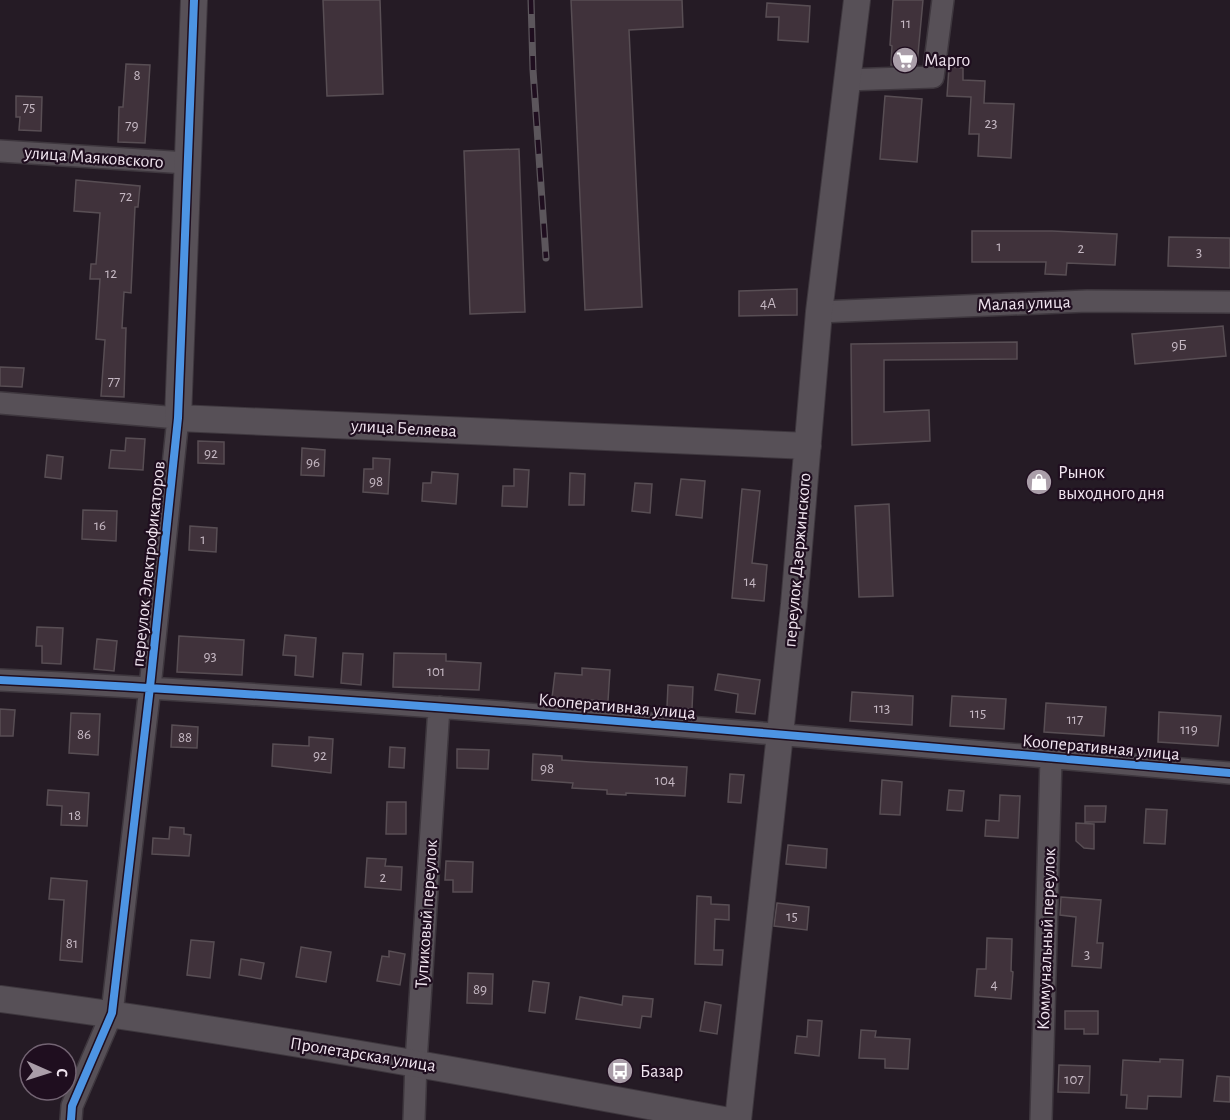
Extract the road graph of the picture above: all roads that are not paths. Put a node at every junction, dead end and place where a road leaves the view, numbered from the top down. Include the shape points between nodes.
1 (194, 0) edge
2 (857, 0) edge
3 (943, 0) edge
4 (846, 80) junction
5 (0, 151) edge
6 (187, 163) junction
7 (1230, 302) edge
8 (819, 312) junction
9 (0, 403) edge
10 (178, 418) junction
11 (808, 447) junction
12 (0, 680) edge
13 (150, 687) junction
14 (439, 707) junction
15 (780, 734) junction
16 (1051, 758) junction
17 (1230, 773) edge
18 (0, 999) edge
19 (112, 1013) junction
20 (416, 1062) junction
21 (71, 1120) edge
22 (414, 1120) edge
23 (724, 1120) edge
24 (738, 1120) edge
25 (1041, 1120) edge

1 - 6 street, переулок Электрофикаторов
2 - 4 street, переулок Дзержинского
3 - 4 street via 933,77
4 - 8 street, переулок Дзержинского
5 - 6 street, улица Маяковского
6 - 10 street, переулок Электрофикаторов
7 - 8 street, Малая улица via 1087,301
8 - 11 street, переулок Дзержинского
9 - 10 street, улица Беляева
10 - 11 street, улица Беляева
10 - 13 street, переулок Электрофикаторов
11 - 15 street, переулок Дзержинского
12 - 13 street, Кооперативная улица
13 - 14 street, Кооперативная улица
13 - 19 street, переулок Электрофикаторов
14 - 15 street, Кооперативная улица
14 - 20 street, Тупиковый переулок
15 - 16 street, Кооперативная улица
15 - 24 street, переулок Дзержинского
16 - 17 street, Кооперативная улица
16 - 25 street, Коммунальный переулок
18 - 19 street, Пролетарская улица
19 - 20 street, Пролетарская улица
19 - 21 street, переулок Электрофикаторов via 72,1107
20 - 22 street, Тупиковый переулок
20 - 23 street, Пролетарская улица

